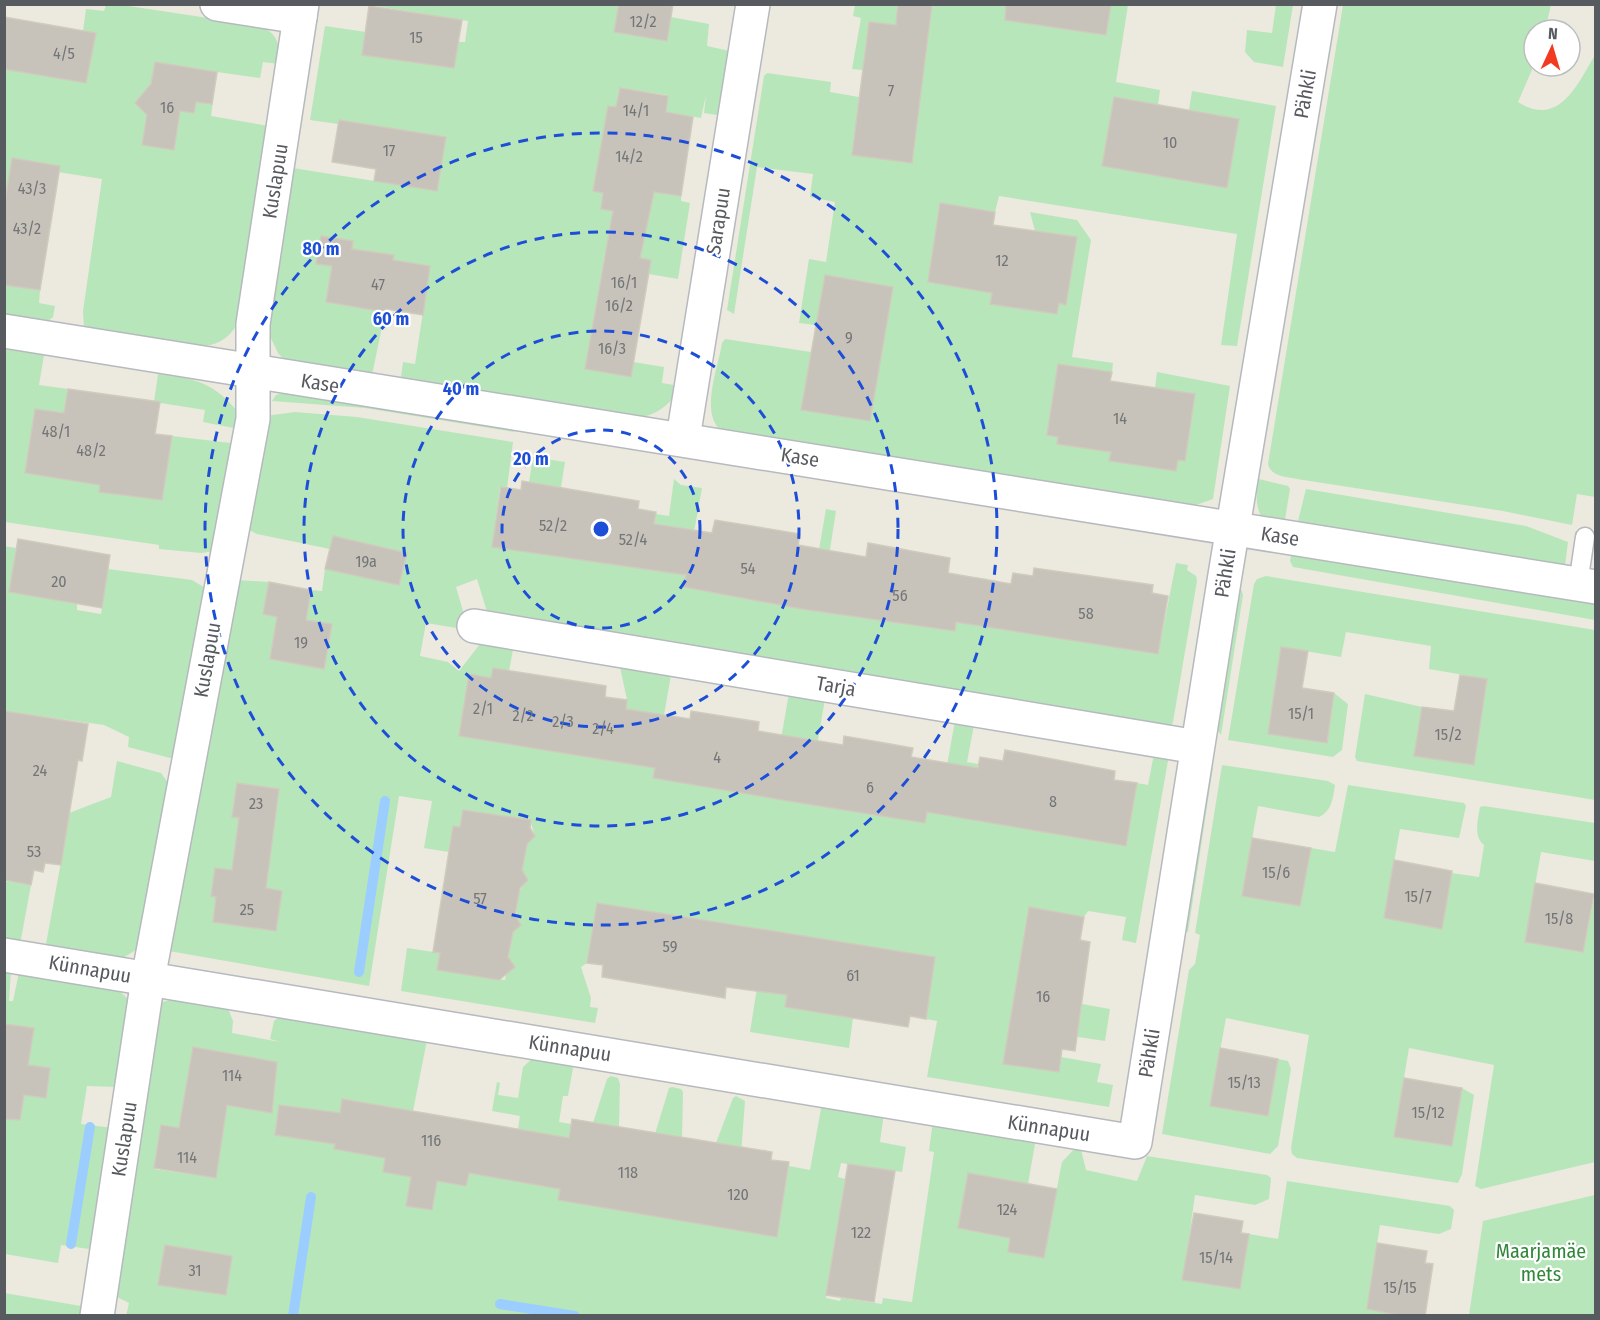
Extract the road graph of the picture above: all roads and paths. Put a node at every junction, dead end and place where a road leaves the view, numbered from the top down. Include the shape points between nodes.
1 (217, 4) edge
2 (753, 4) edge
3 (1320, 4) edge
4 (301, 11) edge
5 (4, 331) edge
6 (251, 372) junction
7 (683, 438) junction
8 (1233, 528) junction
9 (1585, 537) dead end
10 (1587, 585) edge
11 (474, 626) dead end
12 (1197, 747) junction
13 (4, 955) edge
14 (148, 979) junction
15 (1135, 1142) joint
16 (97, 1316) edge

1 - 4 street
2 - 7 street, Sarapuu
3 - 8 street, Pähkli
4 - 6 street, Kuslapuu via 253,324
5 - 6 street, Kase
6 - 7 street, Kase
6 - 14 street, Kuslapuu via 253,419
7 - 8 street, Kase
8 - 10 street, Kase
8 - 12 street, Pähkli
9 - 10 lane
11 - 12 street, Tarja
12 - 15 street, Pähkli
13 - 14 street, Künnapuu
14 - 15 street, Künnapuu
14 - 16 street, Kuslapuu

